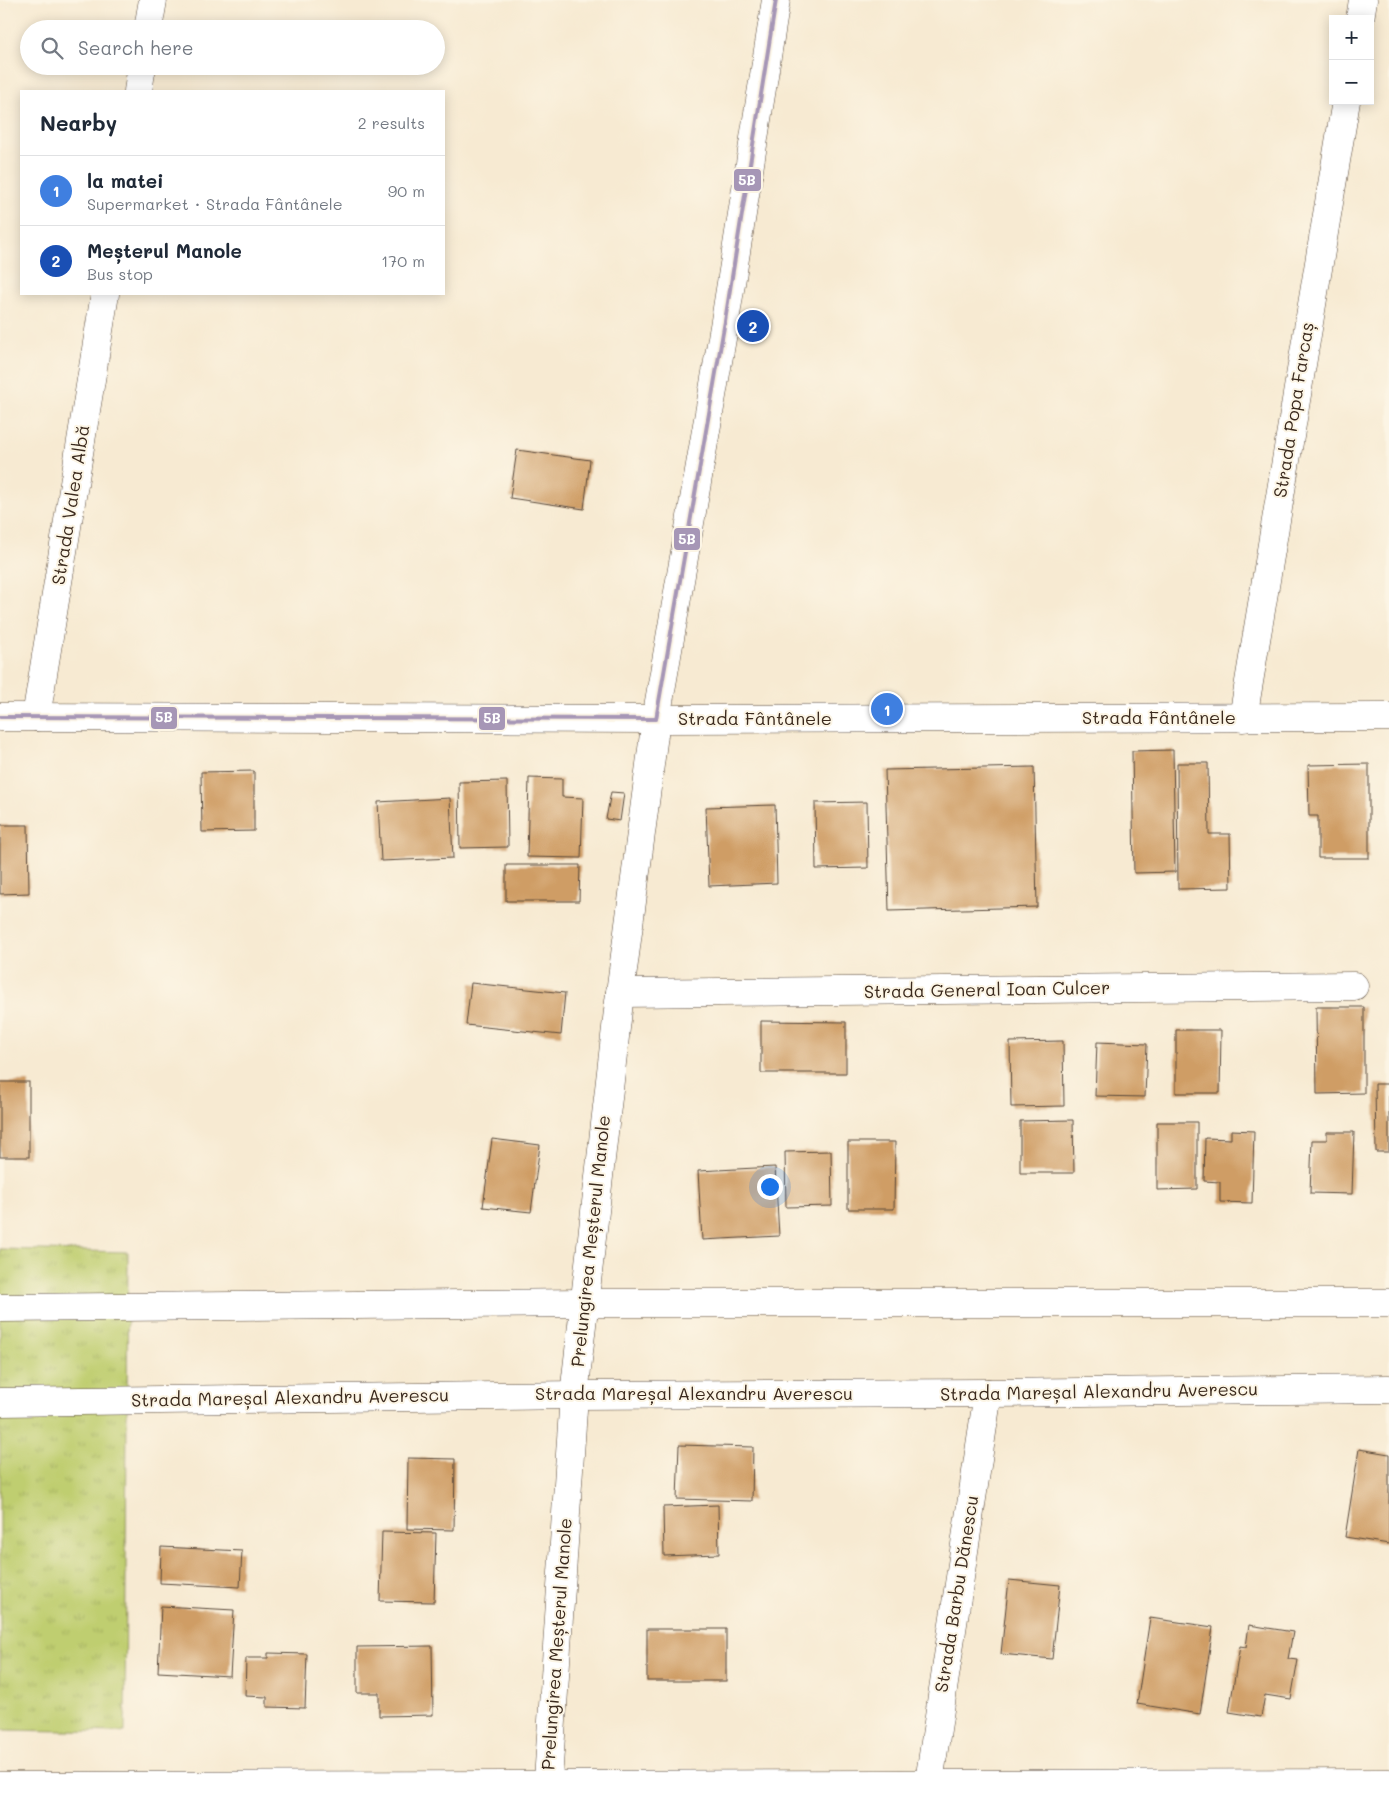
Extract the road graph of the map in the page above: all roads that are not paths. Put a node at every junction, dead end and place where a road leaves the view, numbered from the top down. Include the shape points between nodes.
1 (153, 0) edge
2 (776, 0) edge
3 (1363, 0) edge
4 (1361, 15) edge
5 (150, 20) edge
6 (141, 75) edge
7 (138, 90) edge
8 (1345, 105) edge
9 (105, 295) edge
10 (0, 717) edge
11 (36, 717) junction
12 (1389, 717) edge
13 (1243, 718) junction
14 (656, 719) junction
15 (1354, 986) dead end
16 (620, 993) junction
17 (584, 1303) junction
18 (1389, 1303) edge
19 (0, 1308) edge
20 (1389, 1389) edge
21 (988, 1393) junction
22 (574, 1394) junction
23 (0, 1402) edge
24 (1389, 1783) edge
25 (0, 1786) edge
26 (547, 1789) edge
27 (1212, 1789) edge
28 (927, 1790) edge

1 - 5 street
2 - 14 street, Prelungirea Meșterul Manole via 725,321
3 - 4 street
6 - 7 street
8 - 13 street, Strada Popa Farcaș
9 - 11 street, Strada Valea Albă
10 - 11 street, Strada Fântânele
11 - 14 street, Strada Fântânele
12 - 13 street, Strada Fântânele
13 - 14 street, Strada Fântânele
14 - 16 street, Prelungirea Meșterul Manole
15 - 16 street, Strada General Ioan Culcer
16 - 17 street, Prelungirea Meșterul Manole
17 - 18 street
17 - 19 street
17 - 22 street, Prelungirea Meșterul Manole
20 - 21 street, Strada Mareșal Alexandru Averescu
21 - 22 street, Strada Mareșal Alexandru Averescu
21 - 28 street, Strada Barbu Dănescu
22 - 23 street, Strada Mareșal Alexandru Averescu
22 - 26 street, Prelungirea Meșterul Manole
24 - 27 street
25 - 26 street
26 - 28 street
27 - 28 street

